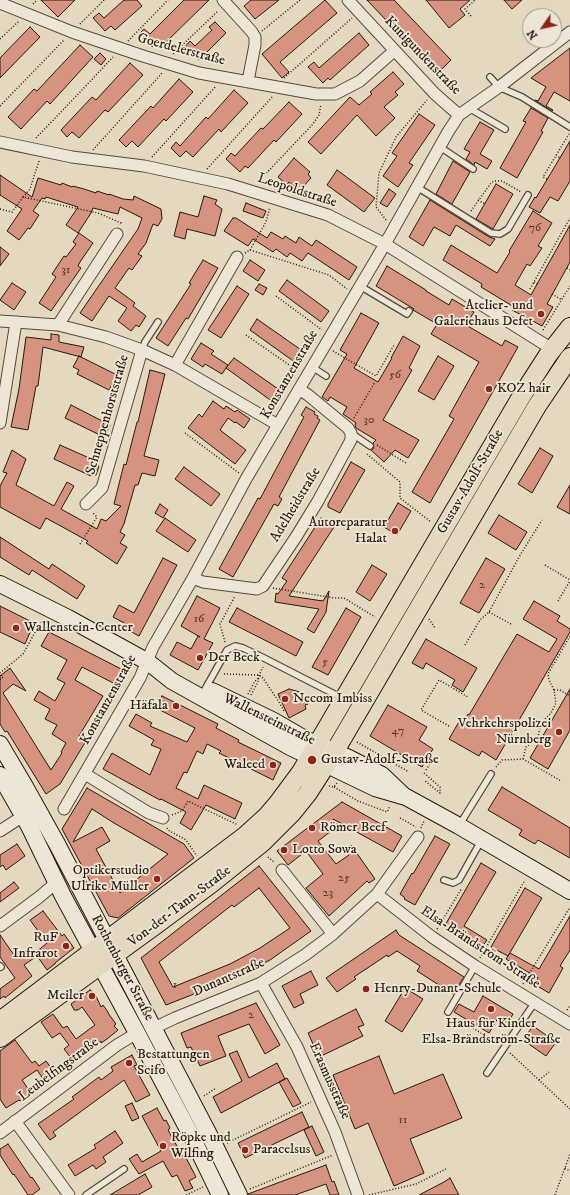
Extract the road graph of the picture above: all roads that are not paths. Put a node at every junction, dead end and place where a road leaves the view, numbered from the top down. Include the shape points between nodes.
1 (348, 0) edge
2 (225, 2) edge
3 (0, 3) edge
4 (570, 32) edge
5 (549, 49) joint
6 (394, 51) junction
7 (490, 77) dead end
8 (248, 81) junction
9 (499, 88) junction
10 (470, 108) junction
11 (459, 115) junction
12 (570, 127) edge
13 (505, 129) dead end
14 (0, 142) edge
15 (440, 148) junction
16 (473, 169) dead end
17 (417, 188) junction
18 (528, 195) road end
19 (116, 234) road end
20 (385, 244) junction
21 (236, 257) road end
22 (357, 290) junction
23 (409, 311) dead end
24 (0, 321) edge
25 (16, 322) junction
26 (158, 322) dead end
27 (58, 325) junction
28 (570, 327) edge
29 (545, 344) junction
30 (142, 350) junction
31 (570, 357) edge
32 (175, 365) junction
33 (312, 367) junction
34 (326, 376) dead end
35 (298, 389) junction
36 (0, 423) edge
37 (278, 425) junction
38 (349, 430) junction
39 (370, 446) dead end
40 (86, 504) road end
41 (193, 578) junction
42 (0, 584) edge
43 (148, 662) junction
44 (203, 693) junction
45 (344, 699) junction
46 (0, 744) edge
47 (313, 751) junction
48 (330, 758) junction
49 (85, 774) junction
50 (491, 774) road end
51 (0, 775) edge
52 (64, 809) dead end
53 (23, 816) junction
54 (163, 818) road end
55 (459, 826) junction
56 (0, 831) edge
57 (418, 837) dead end
58 (482, 839) junction
59 (282, 870) road end
60 (444, 880) dead end
61 (56, 883) junction
62 (570, 891) edge
63 (376, 894) junction
64 (0, 926) edge
65 (333, 934) junction
66 (111, 947) junction
67 (96, 958) junction
68 (475, 966) junction
69 (261, 983) junction
70 (535, 1002) junction
71 (448, 1012) road end
72 (0, 1021) edge
73 (570, 1024) edge
74 (154, 1028) junction
75 (137, 1033) junction
76 (0, 1038) edge
77 (487, 1073) dead end
78 (16, 1121) junction
79 (0, 1133) edge
80 (124, 1169) dead end
81 (239, 1194) edge
82 (69, 1195) edge
83 (86, 1195) edge
84 (220, 1195) edge
85 (358, 1195) edge

1 - 6 street, Kunigundenstraße
2 - 8 street via 255,37
3 - 8 street, Goerdelerstraße via 72,32 170,64 199,73
4 - 5 street, Konstanzenstraße
5 - 9 street, Konstanzenstraße
6 - 8 street, Goerdelerstraße via 360,82 335,94 278,88
6 - 11 street, Kunigundenstraße
7 - 9 lane
9 - 10 street, Konstanzenstraße
9 - 12 lane via 522,98
10 - 11 street, Konstanzenstraße
10 - 13 lane
11 - 15 street, Konstanzenstraße
14 - 20 street, Leopoldstraße via 85,159 144,166 228,184 328,215
15 - 16 lane
15 - 17 street, Konstanzenstraße
17 - 18 lane via 491,233 500,234 508,229
17 - 20 street, Konstanzenstraße
19 - 27 street
20 - 22 street, Konstanzenstraße
20 - 29 street, Leopoldstraße
21 - 32 street
22 - 23 lane via 407,314
22 - 33 street, Konstanzenstraße
24 - 25 street, Schneppenhorststraße
25 - 27 street, Schneppenhorststraße
25 - 36 street
26 - 30 lane
27 - 30 street, Schneppenhorststraße via 106,337
28 - 29 main road, Gustav-Adolf-Straße
29 - 45 main road, Gustav-Adolf-Straße via 521,397
30 - 32 street, Schneppenhorststraße
30 - 40 street, Schneppenhorststraße via 102,488
31 - 48 main road, Gustav-Adolf-Straße via 537,406
32 - 37 street, Schneppenhorststraße
33 - 34 lane
33 - 35 street, Konstanzenstraße
35 - 37 street, Konstanzenstraße
35 - 38 street
37 - 41 street, Konstanzenstraße
38 - 39 lane
38 - 41 street, Adelheidstraße via 351,440 318,501 264,586 257,589 203,582
41 - 43 street, Konstanzenstraße via 153,647
42 - 43 main road, Wallensteinstraße
43 - 44 main road, Wallensteinstraße via 171,669
43 - 49 street, Konstanzenstraße
44 - 45 lane via 227,650 235,646
44 - 47 main road, Wallensteinstraße
45 - 47 main road, Gustav-Adolf-Straße
46 - 66 main road, Rothenburger Straße via 45,822
47 - 48 main road, Wallensteinstraße
47 - 66 main road, Von-der-Tann-Straße via 290,789 254,828
48 - 55 main road, Wallensteinstraße via 382,775 406,797
48 - 66 main road, Von-der-Tann-Straße via 300,803 272,834 212,883
49 - 52 street, Konstanzenstraße
49 - 54 street via 149,813
50 - 55 lane
51 - 53 main road, Rothenburger Straße
53 - 56 street
53 - 61 main road, Rothenburger Straße
55 - 58 main road, Wallensteinstraße
57 - 63 street, Dunantstraße
58 - 60 lane via 459,880 453,883
58 - 62 main road, Wallensteinstraße
59 - 65 street
61 - 64 street
61 - 67 main road, Rothenburger Straße
63 - 65 street, Dunantstraße
63 - 68 street, Elsa-Brändström-Straße
65 - 69 street, Dunantstraße via 306,955
66 - 67 main road, Von-der-Tann-Straße
66 - 74 main road, Rothenburger Straße
67 - 72 main road, Von-der-Tann-Straße
67 - 75 main road, Rothenburger Straße
67 - 76 main road, Von-der-Tann-Straße
68 - 70 street, Elsa-Brändström-Straße
68 - 71 lane
69 - 74 street, Dunantstraße
69 - 85 street, Erasmusstraße via 297,1047 320,1097
70 - 73 street, Elsa-Brändström-Straße
70 - 77 lane
74 - 81 main road, Rothenburger Straße
75 - 78 street, Leubelfingstraße via 117,1045
75 - 84 main road, Rothenburger Straße
78 - 79 street, Leubelfingstraße
78 - 82 street
80 - 83 lane

